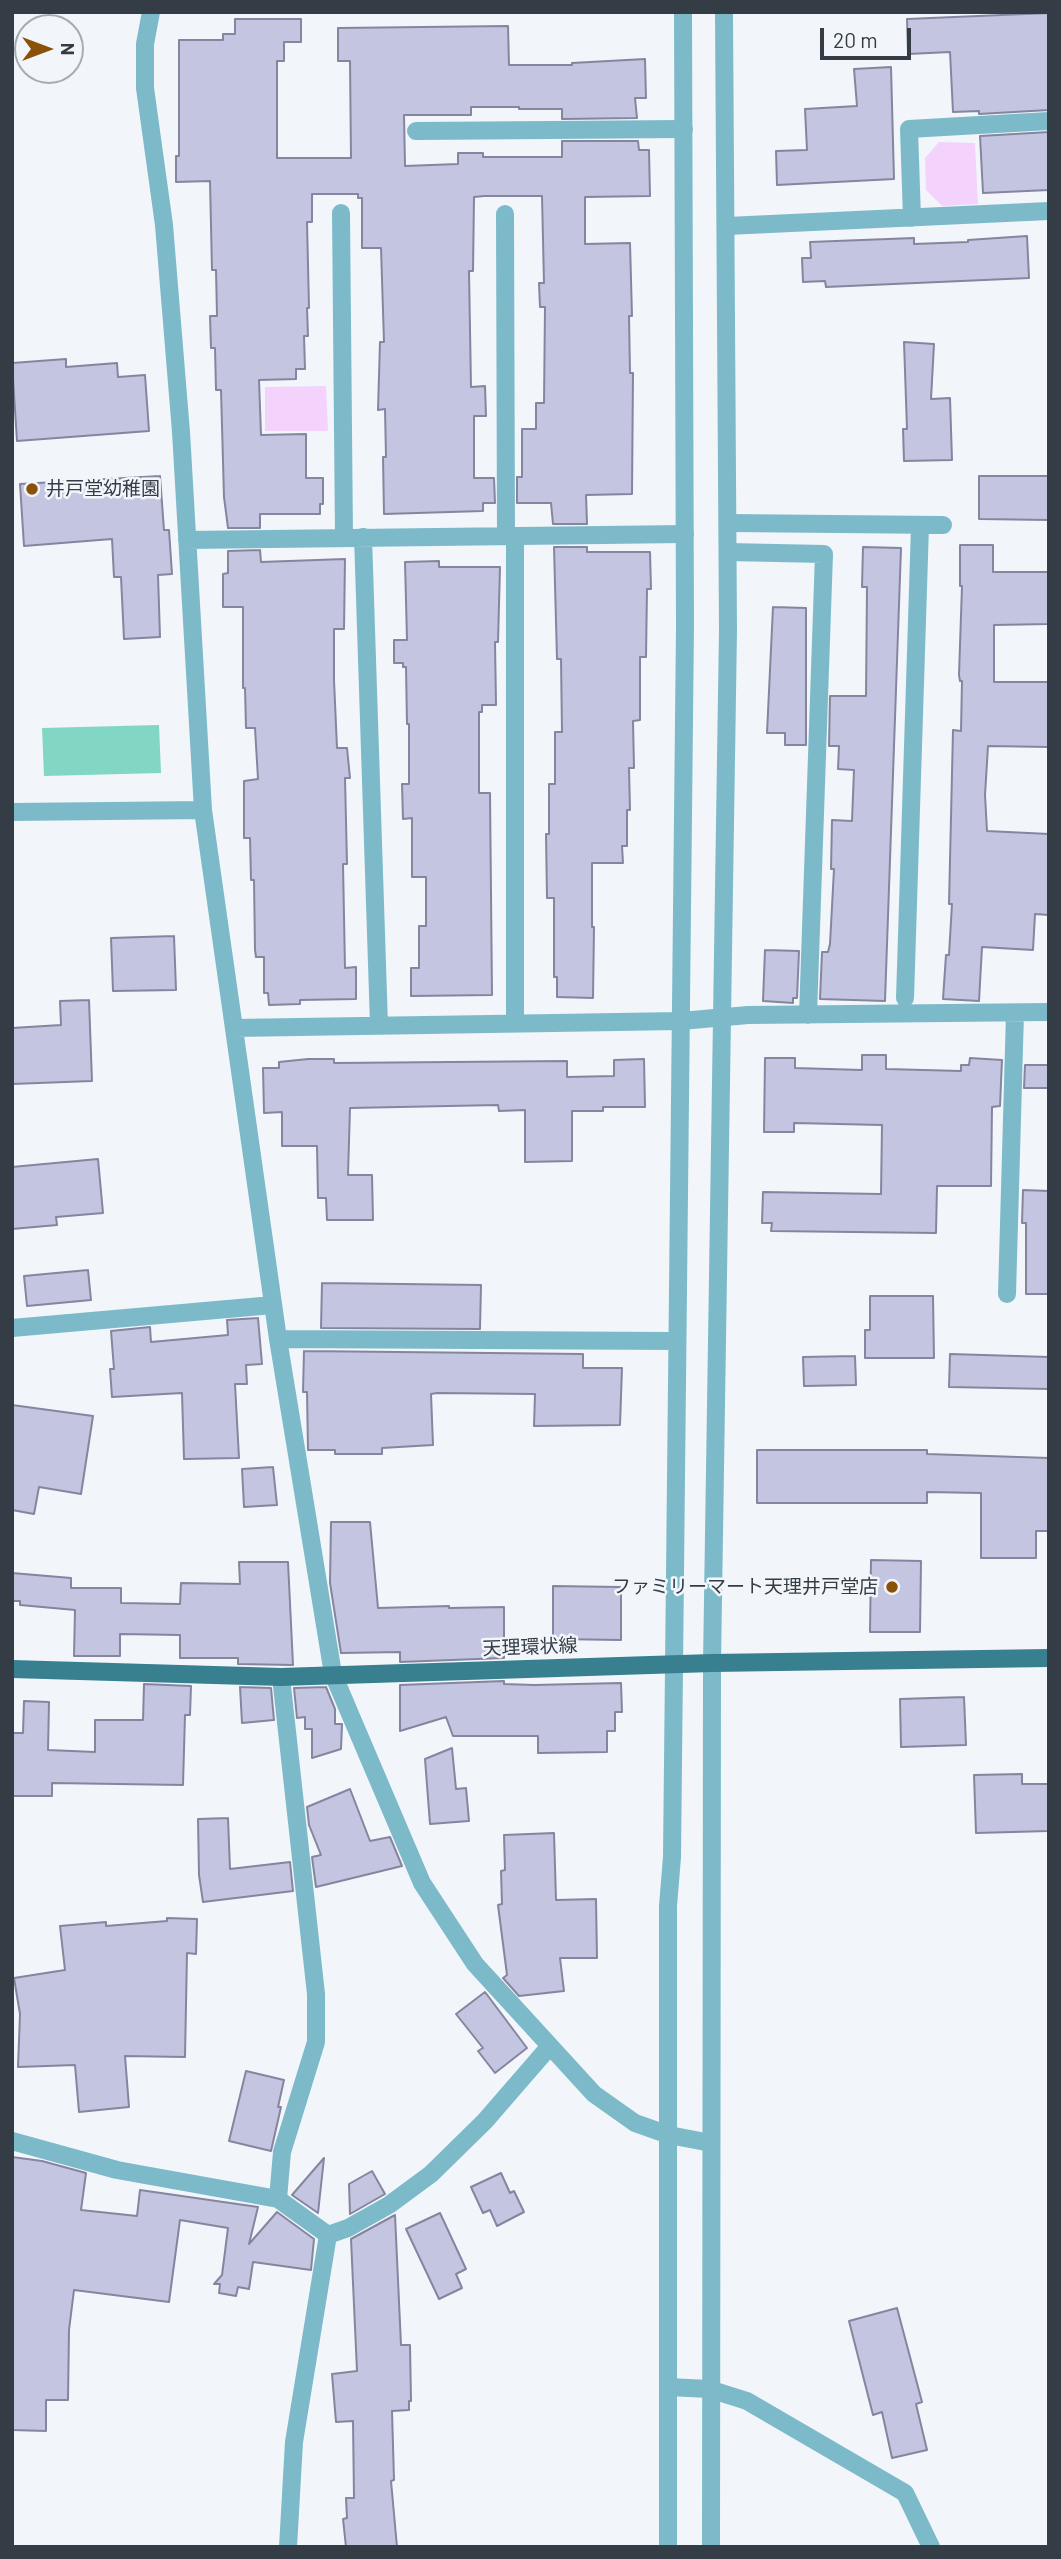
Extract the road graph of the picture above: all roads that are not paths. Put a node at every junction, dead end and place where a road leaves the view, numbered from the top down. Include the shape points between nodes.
1 (151, 12) edge
2 (683, 12) edge
3 (724, 12) edge
4 (1049, 121) edge
5 (684, 129) junction
6 (416, 131) dead end
7 (1049, 211) edge
8 (341, 214) dead end
9 (505, 214) dead end
10 (912, 218) junction
11 (727, 226) junction
12 (728, 523) junction
13 (943, 525) dead end
14 (920, 526) junction
15 (685, 534) junction
16 (510, 536) junction
17 (344, 537) junction
18 (363, 537) junction
19 (187, 540) junction
20 (728, 552) junction
21 (203, 810) junction
22 (12, 812) edge
23 (905, 998) dead end
24 (1049, 1012) edge
25 (1015, 1013) junction
26 (808, 1015) junction
27 (722, 1016) junction
28 (681, 1021) junction
29 (514, 1023) junction
30 (379, 1025) junction
31 (234, 1028) junction
32 (1007, 1294) dead end
33 (274, 1305) junction
34 (12, 1328) edge
35 (278, 1339) junction
36 (676, 1341) junction
37 (1049, 1658) edge
38 (712, 1663) junction
39 (673, 1664) junction
40 (12, 1669) edge
41 (333, 1674) junction
42 (282, 1677) junction
43 (550, 2046) junction
44 (669, 2135) junction
45 (12, 2141) edge
46 (710, 2143) junction
47 (278, 2199) junction
48 (328, 2235) junction
49 (668, 2387) junction
50 (709, 2389) junction
51 (288, 2547) edge
52 (668, 2547) edge
53 (710, 2547) edge
54 (931, 2547) edge

1 - 19 street via 145,88 164,225
2 - 5 street
3 - 11 street
4 - 10 street via 909,129
5 - 6 street
5 - 15 street
7 - 10 street
8 - 17 street
9 - 16 street
10 - 11 street
11 - 12 street
12 - 14 street
12 - 20 street
13 - 14 street
14 - 23 street
15 - 16 street
15 - 28 street
16 - 18 street
16 - 29 street
17 - 18 street
17 - 19 street
18 - 30 street
19 - 21 street
20 - 26 street via 824,554
20 - 27 street
21 - 22 street
21 - 31 street
24 - 25 street
25 - 26 street
25 - 32 street
26 - 27 street
27 - 28 street
27 - 38 street
28 - 29 street
28 - 36 street
29 - 30 street
30 - 31 street
31 - 33 street
33 - 34 street
33 - 35 street
35 - 36 street
35 - 41 street
36 - 39 street
37 - 38 main road, 天理環状線
38 - 39 main road, 天理環状線
38 - 46 street
39 - 41 main road, 天理環状線
39 - 44 street
40 - 42 main road, 天理環状線
41 - 42 main road, 天理環状線
41 - 43 street via 422,1883 475,1964
42 - 47 street via 316,1994 316,2042 282,2152
43 - 44 street via 594,2094 635,2123
43 - 48 street via 485,2122 431,2174 389,2205
44 - 46 street
44 - 49 street
45 - 47 street via 117,2170
46 - 50 street
47 - 48 street
48 - 51 street via 293,2441
49 - 50 street
49 - 52 street
50 - 53 street
50 - 54 street via 747,2401 905,2493

